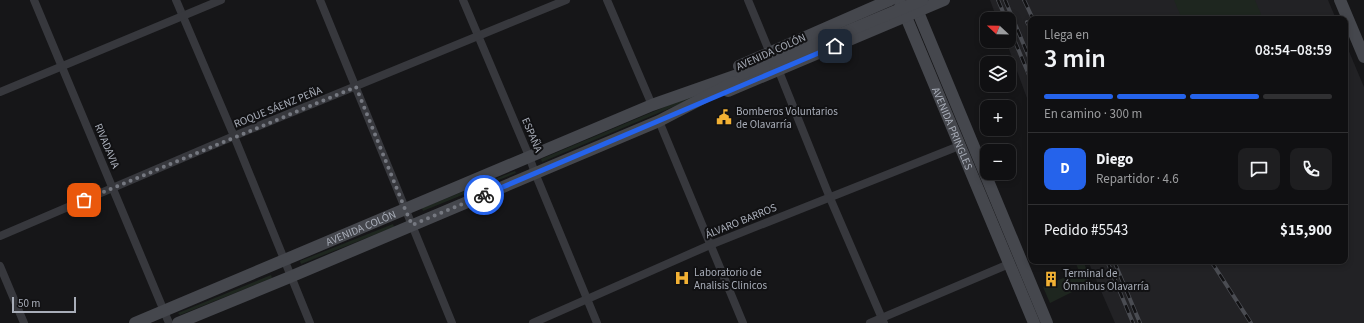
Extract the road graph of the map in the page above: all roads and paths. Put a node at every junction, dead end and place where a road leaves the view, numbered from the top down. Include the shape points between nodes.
1 (34, 0) edge
2 (176, 0) edge
3 (221, 0) edge
4 (320, 0) edge
5 (463, 0) edge
6 (566, 0) edge
7 (607, 0) edge
8 (748, 0) edge
9 (890, 0) edge
10 (899, 0) edge
11 (944, 0) edge
12 (1340, 0) edge
13 (918, 4) edge
14 (183, 15) junction
15 (906, 16) junction
16 (1347, 16) edge
17 (1348, 19) edge
18 (478, 37) junction
19 (1364, 57) edge
20 (774, 61) junction
21 (62, 67) junction
22 (356, 87) junction
23 (0, 92) edge
24 (652, 104) junction
25 (659, 121) junction
26 (234, 136) junction
27 (959, 146) junction
28 (529, 156) junction
29 (535, 173) junction
30 (112, 187) junction
31 (830, 198) junction
32 (405, 209) junction
33 (412, 225) junction
34 (0, 236) edge
35 (710, 245) junction
36 (284, 261) junction
37 (1009, 264) junction
38 (0, 266) edge
39 (290, 277) junction
40 (587, 300) junction
41 (164, 311) junction
42 (883, 320) edge
43 (24, 323) edge
44 (135, 323) edge
45 (169, 323) edge
46 (178, 323) edge
47 (310, 323) edge
48 (452, 323) edge
49 (533, 323) edge
50 (597, 323) edge
51 (743, 323) edge
52 (870, 323) edge
53 (1034, 323) edge
54 (1047, 323) edge

1 - 21 street, RIVADAVIA
2 - 14 street
3 - 14 street
4 - 22 street
5 - 18 street, ESPAÑA
6 - 18 street, ROQUE SÁENZ PEÑA
7 - 24 street
8 - 20 street
9 - 20 main road, AVENIDA COLÓN
10 - 15 main road, AVENIDA PRINGLES
11 - 13 main road, AVENIDA COLÓN
12 - 16 main road
13 - 15 main road, AVENIDA COLÓN
13 - 20 main road, AVENIDA COLÓN, bridge
13 - 54 main road, AVENIDA PRINGLES
14 - 21 street
14 - 26 street
15 - 20 main road, AVENIDA COLÓN
15 - 27 main road, AVENIDA PRINGLES
17 - 19 main road
18 - 22 street, ROQUE SÁENZ PEÑA
18 - 28 street, ESPAÑA
20 - 24 main road, AVENIDA COLÓN
20 - 25 main road, AVENIDA COLÓN
20 - 31 street
21 - 23 street
21 - 30 street, RIVADAVIA
22 - 26 street, ROQUE SÁENZ PEÑA
22 - 32 street
24 - 28 main road, AVENIDA COLÓN
25 - 29 main road, AVENIDA COLÓN
25 - 35 street
26 - 30 street, ROQUE SÁENZ PEÑA
26 - 36 street
27 - 31 street, ÁLVARO BARROS
27 - 37 main road, AVENIDA PRINGLES
28 - 29 street, ESPAÑA
28 - 32 main road, AVENIDA COLÓN
29 - 33 main road, AVENIDA COLÓN
29 - 40 street, ESPAÑA
30 - 34 street, ROQUE SÁENZ PEÑA
30 - 41 street, RIVADAVIA
31 - 35 street, ÁLVARO BARROS
31 - 42 street
32 - 33 street
32 - 36 main road, AVENIDA COLÓN
33 - 39 main road, AVENIDA COLÓN
33 - 48 street
35 - 40 street, ÁLVARO BARROS
35 - 51 street
36 - 39 street
36 - 41 main road, AVENIDA COLÓN
37 - 42 street
37 - 53 main road, AVENIDA PRINGLES
38 - 43 street
39 - 46 main road, AVENIDA COLÓN
39 - 47 street
40 - 49 street, ÁLVARO BARROS
40 - 50 street, ESPAÑA
41 - 44 main road, AVENIDA COLÓN
41 - 45 street, RIVADAVIA
42 - 52 street

